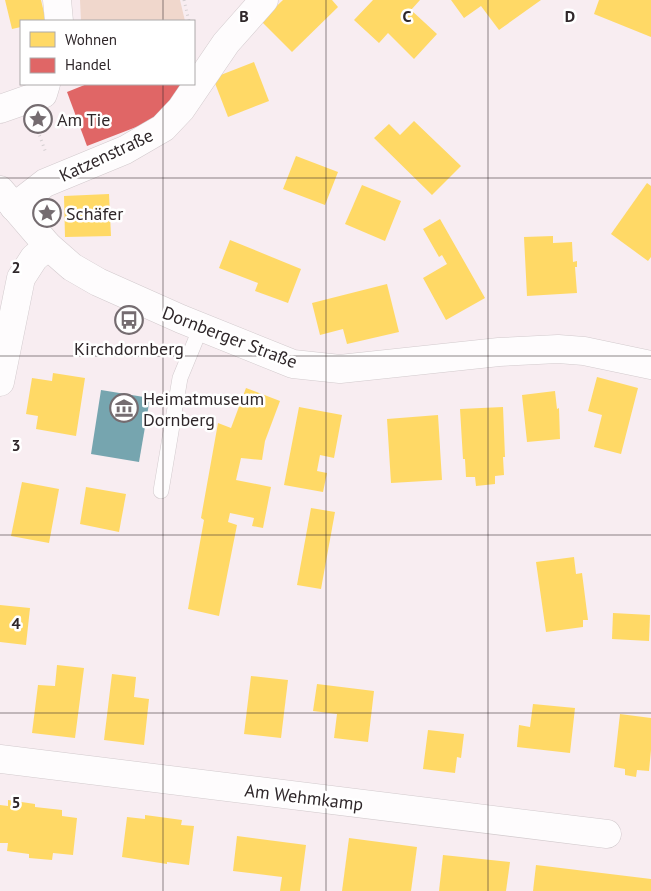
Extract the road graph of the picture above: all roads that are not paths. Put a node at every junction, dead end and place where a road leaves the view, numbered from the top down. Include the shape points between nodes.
1 (57, 0) edge
2 (264, 0) edge
3 (59, 20) edge
4 (37, 92) edge
5 (0, 109) edge
6 (7, 199) edge
7 (48, 246) junction
8 (201, 327) junction
9 (651, 365) edge
10 (0, 382) edge
11 (161, 491) dead end
12 (0, 759) edge
13 (607, 834) dead end

1 - 3 street
2 - 6 street, Katzenstraße via 226,43 181,109 163,128 125,150
4 - 5 street
6 - 7 street, Dornberger Straße
7 - 8 street, Dornberger Straße via 72,267 98,282
7 - 10 street via 34,258 21,278
8 - 9 street, Dornberger Straße via 293,364 316,368 340,369 558,349
8 - 11 lane via 180,378
12 - 13 street, Am Wehmkamp

